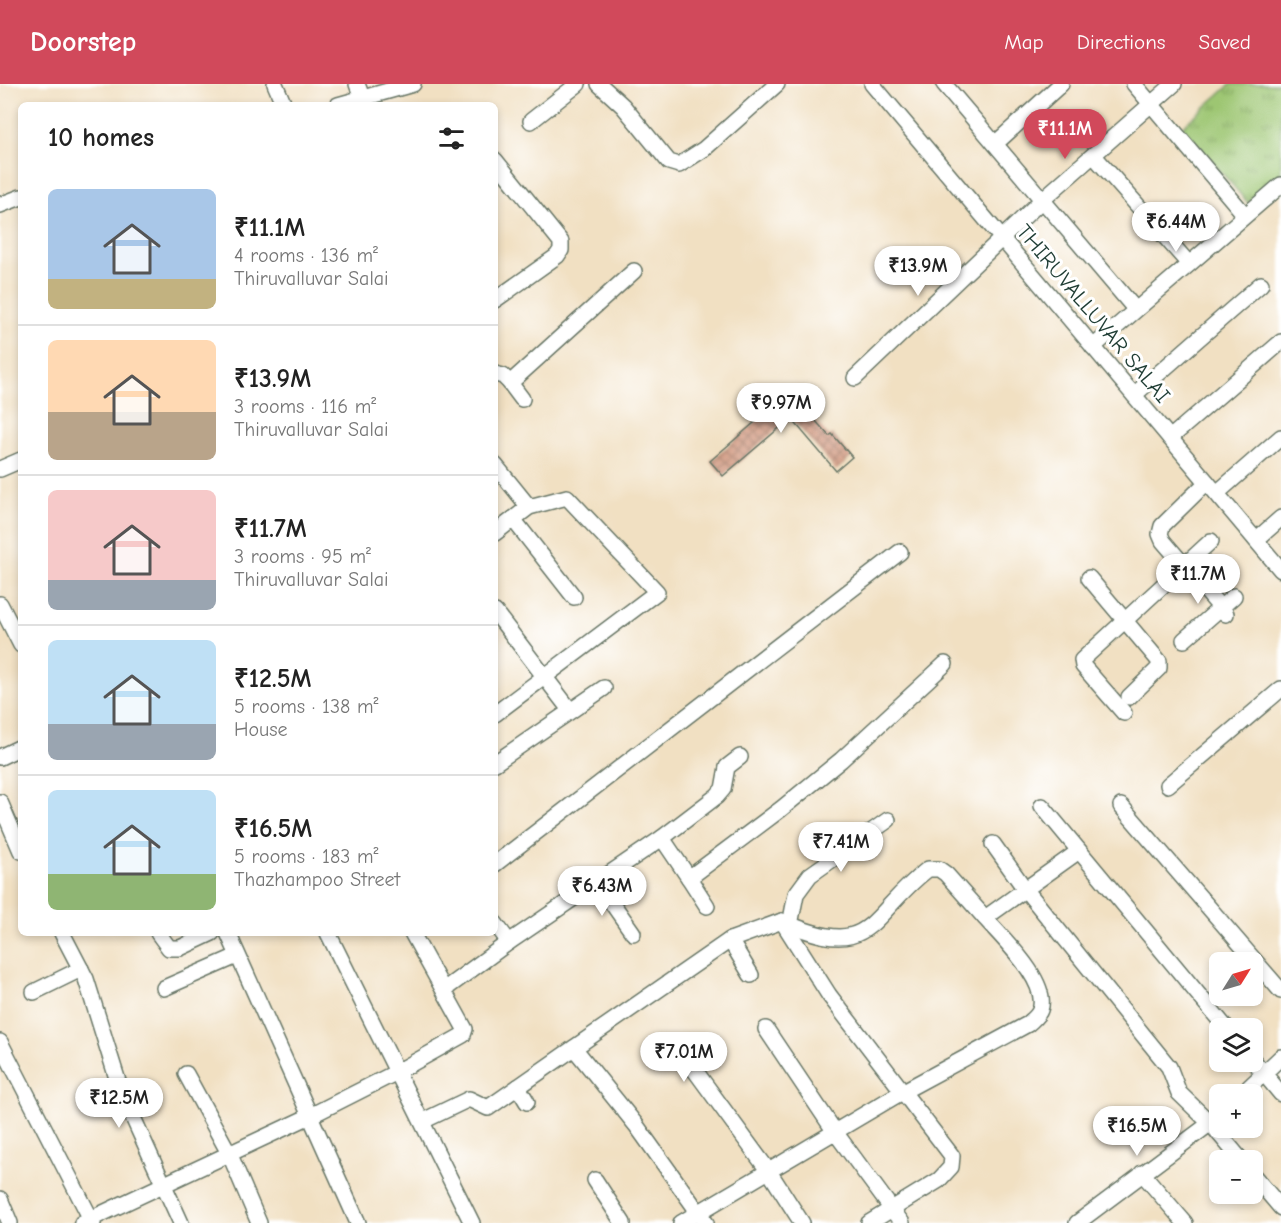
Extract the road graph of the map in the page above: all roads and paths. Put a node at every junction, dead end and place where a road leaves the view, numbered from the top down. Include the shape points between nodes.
1 (275, 84) edge
2 (357, 84) edge
3 (413, 84) edge
4 (578, 84) edge
5 (599, 84) edge
6 (777, 84) edge
7 (872, 84) edge
8 (1061, 84) edge
9 (1134, 84) edge
10 (1174, 84) edge
11 (951, 86) edge
12 (363, 100) junction
13 (283, 102) edge
14 (353, 102) edge
15 (1152, 105) junction
16 (531, 121) dead end
17 (994, 144) junction
18 (1095, 157) junction
19 (498, 164) edge
20 (1281, 185) edge
21 (1042, 200) junction
22 (18, 201) edge
23 (0, 205) edge
24 (1245, 215) junction
25 (1004, 240) junction
26 (1189, 264) junction
27 (634, 271) dead end
28 (1261, 284) dead end
29 (498, 298) edge
30 (1135, 309) junction
31 (1281, 342) edge
32 (1093, 346) junction
33 (498, 375) edge
34 (855, 378) dead end
35 (510, 383) junction
36 (1134, 395) junction
37 (522, 399) dead end
38 (1281, 437) edge
39 (1170, 438) junction
40 (18, 461) edge
41 (0, 469) edge
42 (498, 469) edge
43 (1212, 488) junction
44 (529, 507) junction
45 (1281, 518) edge
46 (513, 519) junction
47 (498, 531) edge
48 (1211, 540) dead end
49 (1256, 540) junction
50 (900, 552) dead end
51 (1184, 565) junction
52 (1281, 570) edge
53 (1089, 578) dead end
54 (1234, 596) dead end
55 (573, 597) dead end
56 (0, 604) edge
57 (1223, 611) junction
58 (498, 616) edge
59 (1124, 619) junction
60 (18, 639) edge
61 (1184, 640) dead end
62 (945, 664) dead end
63 (544, 677) junction
64 (604, 688) dead end
65 (1281, 689) edge
66 (1129, 697) dead end
67 (570, 710) junction
68 (498, 712) edge
69 (1124, 713) dead end
70 (18, 748) edge
71 (0, 757) edge
72 (740, 757) dead end
73 (498, 761) edge
74 (1168, 785) dead end
75 (0, 802) edge
76 (1041, 806) dead end
77 (1121, 806) dead end
78 (888, 820) dead end
79 (662, 838) junction
80 (18, 844) edge
81 (993, 844) dead end
82 (1079, 850) junction
83 (498, 862) edge
84 (689, 878) junction
85 (598, 882) junction
86 (1025, 889) junction
87 (707, 906) dead end
88 (985, 918) junction
89 (786, 923) junction
90 (498, 927) edge
91 (633, 933) dead end
92 (64, 936) edge
93 (160, 936) edge
94 (206, 936) edge
95 (229, 936) edge
96 (329, 936) edge
97 (414, 936) edge
98 (730, 940) junction
99 (509, 942) junction
100 (237, 956) junction
101 (81, 969) junction
102 (751, 975) dead end
103 (164, 988) dead end
104 (445, 989) junction
105 (1281, 991) edge
106 (34, 992) dead end
107 (1218, 1018) edge
108 (766, 1029) dead end
109 (0, 1042) edge
110 (574, 1048) junction
111 (1281, 1057) edge
112 (688, 1061) dead end
113 (395, 1073) junction
114 (1264, 1073) junction
115 (186, 1074) dead end
116 (1252, 1084) edge
117 (519, 1087) junction
118 (902, 1092) junction
119 (1281, 1094) edge
120 (527, 1102) dead end
121 (310, 1116) junction
122 (1209, 1116) edge
123 (423, 1121) junction
124 (1209, 1124) edge
125 (835, 1132) junction
126 (230, 1155) junction
127 (770, 1173) junction
128 (1142, 1173) junction
129 (595, 1180) dead end
130 (165, 1182) junction
131 (1263, 1187) edge
132 (0, 1199) edge
133 (892, 1207) junction
134 (1281, 1208) edge
135 (702, 1218) edge
136 (1085, 1221) edge
137 (89, 1222) edge
138 (10, 1223) edge
139 (181, 1223) edge
140 (259, 1223) edge
141 (358, 1223) edge
142 (472, 1223) edge
143 (624, 1223) edge
144 (681, 1223) edge
145 (802, 1223) edge
146 (869, 1223) edge
147 (902, 1223) edge
148 (1185, 1223) edge

1 - 13 street
2 - 12 street
3 - 12 street
4 - 16 street
5 - 6 street via 623,106 669,162 679,165 704,149
7 - 25 street, THIRUVALLUVAR SALAI
8 - 17 street
9 - 15 street
10 - 15 street
11 - 17 street
12 - 14 street
15 - 18 street
15 - 24 street
17 - 21 street
18 - 21 street
18 - 26 street
19 - 29 street via 561,242 561,250
20 - 24 street
21 - 25 street
21 - 30 street
22 - 23 street
24 - 26 street
25 - 32 street, THIRUVALLUVAR SALAI
25 - 34 street
26 - 30 street
27 - 35 street
28 - 36 street
30 - 32 street
31 - 39 street
32 - 36 street, THIRUVALLUVAR SALAI
33 - 35 street
35 - 37 street
36 - 39 street, THIRUVALLUVAR SALAI
38 - 43 street
39 - 43 street, THIRUVALLUVAR SALAI
40 - 41 street
42 - 44 street
43 - 49 street, THIRUVALLUVAR SALAI
43 - 51 street via 1162,525 1163,541
44 - 46 street
44 - 63 street via 567,496 657,592
45 - 49 street
46 - 47 street
46 - 55 street
48 - 51 street
49 - 52 street, THIRUVALLUVAR SALAI
50 - 83 street
51 - 57 street
51 - 59 street
53 - 59 street
54 - 57 street
56 - 60 street
57 - 61 street
58 - 63 street
59 - 66 street via 1159,661 1159,668
59 - 69 street via 1082,660
62 - 84 street via 815,781
63 - 67 street
63 - 68 street
64 - 67 street
65 - 74 street
67 - 73 street
70 - 71 street
72 - 79 street via 727,767 723,789 717,796
75 - 80 street
76 - 82 street
77 - 105 street
78 - 89 street via 810,875 796,894
79 - 84 street
79 - 85 street
81 - 86 street
82 - 86 street
82 - 107 street
84 - 87 street
85 - 91 street
85 - 99 street
86 - 88 street
86 - 122 street via 1169,1067 1179,1093
88 - 89 street via 946,874 928,869 859,933 839,939 808,933
88 - 118 street via 1035,977 1042,998 1040,1012 1028,1024
89 - 98 street
89 - 118 street via 829,995
90 - 99 street
92 - 101 street
93 - 94 street via 169,948 180,948
95 - 100 street
96 - 113 street
97 - 104 street
98 - 102 street
98 - 110 street
99 - 104 street
100 - 103 street
100 - 121 street
101 - 106 street
101 - 130 street via 121,1090
104 - 113 street via 465,1029 463,1035
108 - 125 street
109 - 137 street
110 - 117 street
110 - 135 street via 636,1125
111 - 114 street
112 - 127 street
113 - 121 street
113 - 123 street
114 - 116 street
114 - 119 street
115 - 126 street
117 - 120 street
117 - 123 street via 488,1108 469,1099
118 - 125 street
118 - 133 street via 952,1156 951,1167 939,1180
121 - 126 street
121 - 141 street
123 - 142 street
124 - 128 street
125 - 127 street
125 - 133 street
126 - 130 street
126 - 140 street
127 - 135 street
127 - 145 street
128 - 136 street
128 - 148 street
129 - 143 street
130 - 137 street
130 - 139 street
131 - 134 street
132 - 138 street
133 - 146 street
133 - 147 street
135 - 144 street

